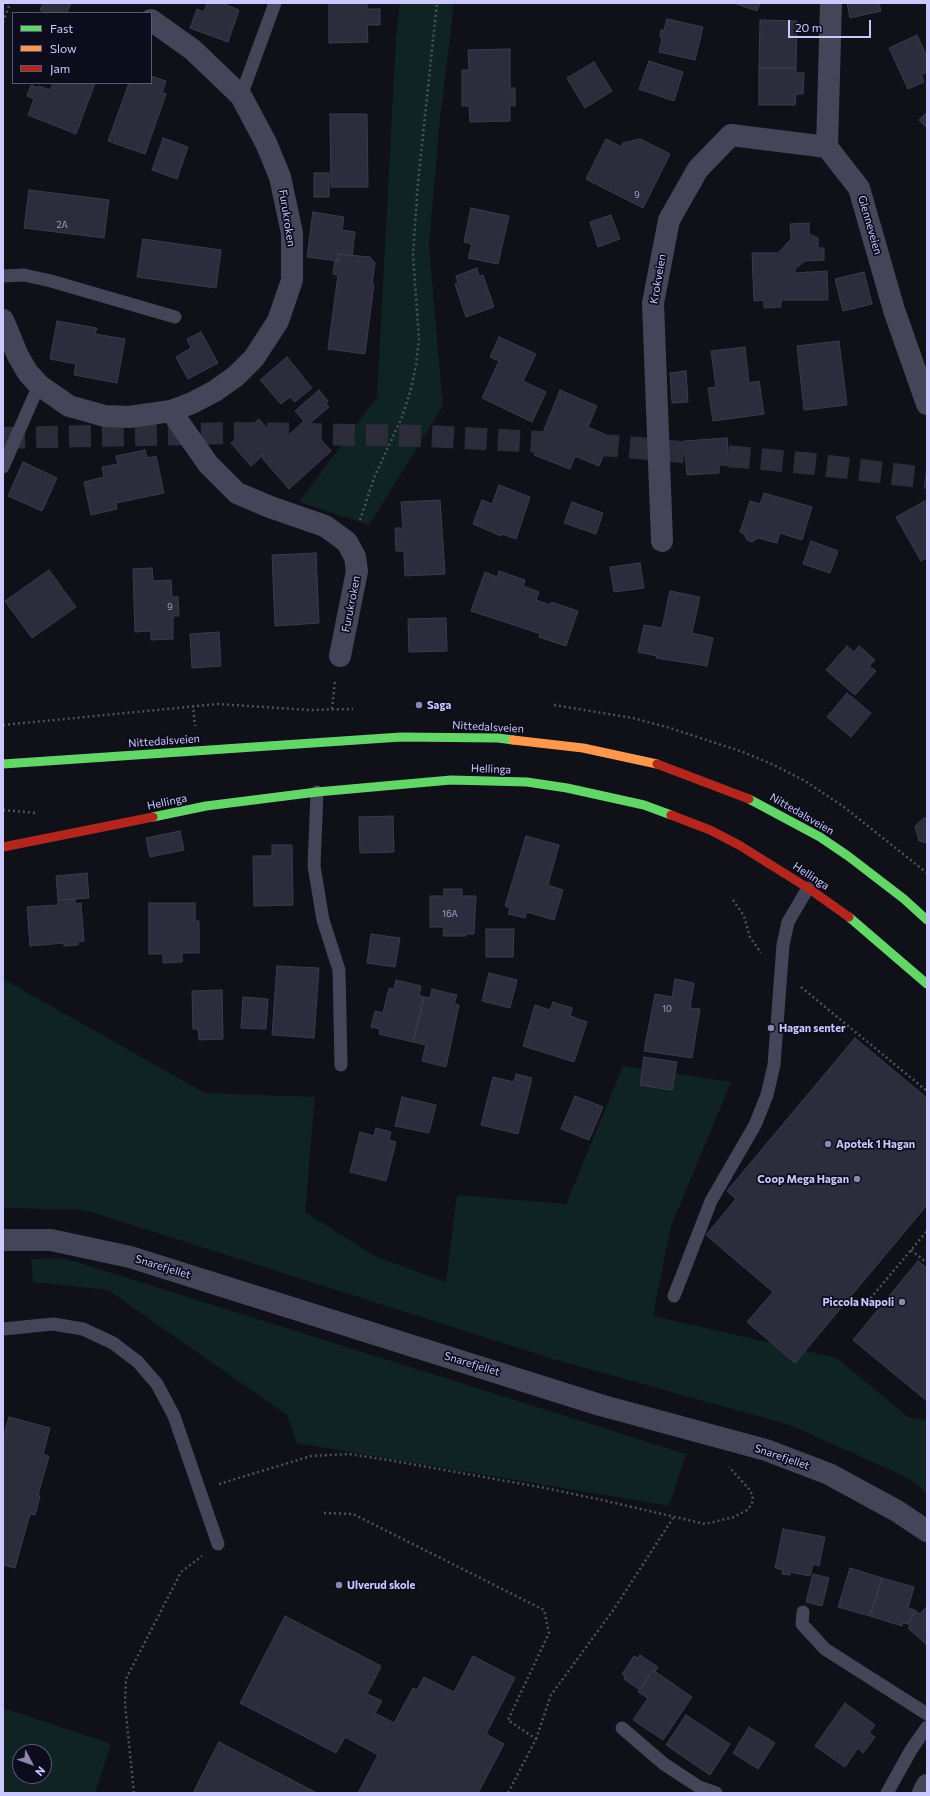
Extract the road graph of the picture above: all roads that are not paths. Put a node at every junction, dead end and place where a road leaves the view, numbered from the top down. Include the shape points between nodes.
1 (275, 3) edge
2 (831, 3) edge
3 (152, 21) edge
4 (241, 96) junction
5 (827, 147) junction
6 (3, 276) edge
7 (175, 318) dead end
8 (3, 320) edge
9 (39, 385) junction
10 (927, 404) edge
11 (171, 411) junction
12 (3, 467) edge
13 (662, 541) dead end
14 (340, 656) dead end
15 (3, 764) edge
16 (317, 792) junction
17 (3, 847) edge
18 (808, 888) junction
19 (927, 920) edge
20 (927, 984) edge
21 (341, 1065) dead end
22 (3, 1240) edge
23 (674, 1296) dead end
24 (3, 1329) edge
25 (927, 1531) edge
26 (218, 1544) road end
27 (803, 1612) dead end
28 (927, 1714) edge
29 (927, 1727) edge
30 (622, 1728) dead end
31 (927, 1785) edge
32 (716, 1793) edge
33 (887, 1793) edge
34 (922, 1793) edge

1 - 4 lane
2 - 5 street
3 - 4 street, Furukroken via 193,50
4 - 11 street, Furukroken via 266,143 280,177 292,233 292,280 278,320 254,358 236,376 215,391
5 - 10 street, Glenneveien via 859,188 894,310
5 - 13 street, Krokveien via 731,135 698,169 669,220 653,303
6 - 7 lane via 24,275 51,281
8 - 9 street, Furukroken via 18,356
9 - 11 street, Furukroken via 69,406 105,416 136,416
9 - 12 lane
11 - 14 street, Furukroken via 208,464 237,493 325,526 347,542 355,557 357,571
15 - 19 street, Nittedalsveien via 401,737 498,738 583,748 663,766 758,803 842,852
16 - 17 street, Hellinga via 206,806
16 - 18 street, Hellinga via 451,780 505,781 566,788 644,805 710,830 759,856
16 - 21 lane via 314,866 323,920 339,970
18 - 20 street, Hellinga via 876,939
18 - 23 lane via 788,922 783,945 774,1065 767,1096 755,1125 711,1201
22 - 25 street, Snarefjellet via 51,1240 130,1257 600,1405 766,1450 829,1474 897,1511
24 - 26 lane via 54,1324 83,1329 113,1343 138,1362 157,1384 174,1416
27 - 28 lane via 802,1624 825,1649
29 - 33 lane
30 - 32 lane via 664,1764 699,1787
31 - 34 street

